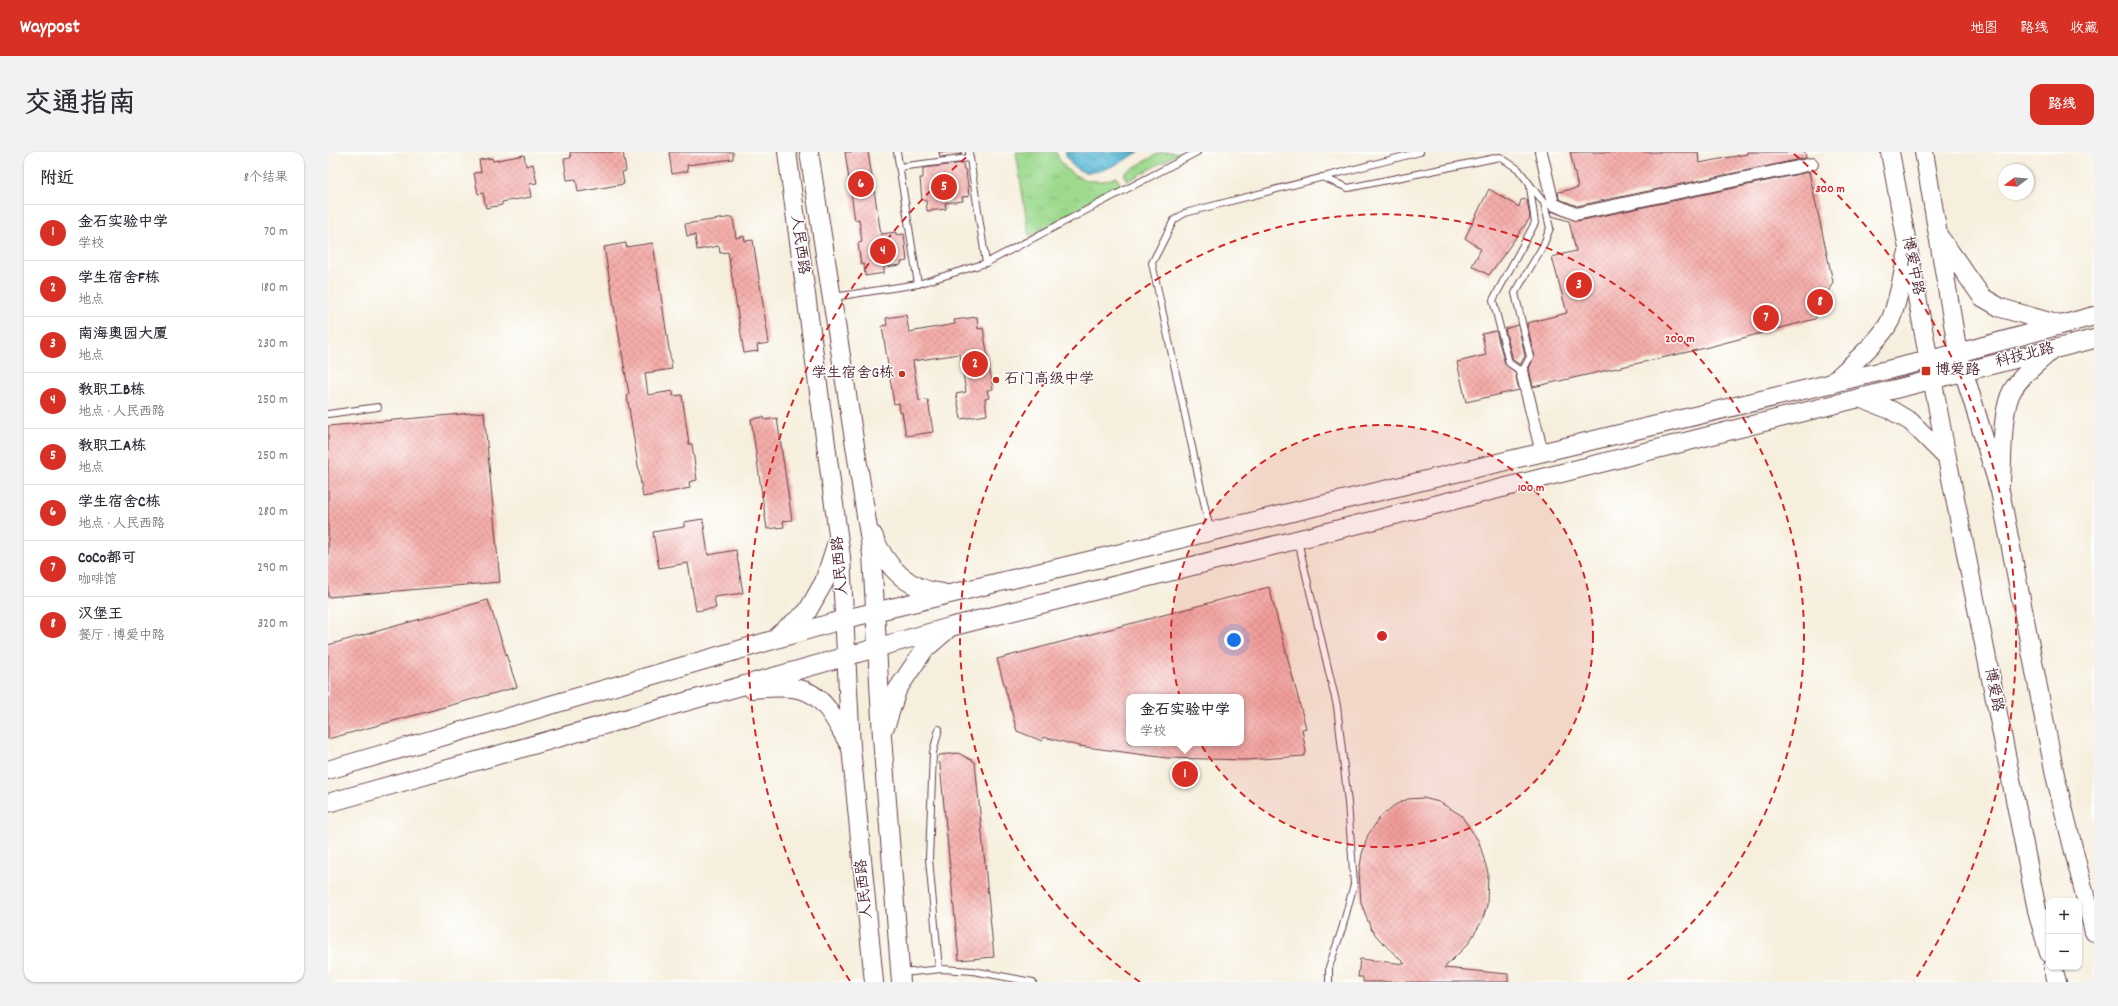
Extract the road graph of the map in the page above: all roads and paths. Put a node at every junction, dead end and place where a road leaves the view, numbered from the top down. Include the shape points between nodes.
1 (786, 152) edge
2 (809, 152) edge
3 (897, 152) edge
4 (1196, 152) edge
5 (1420, 152) edge
6 (1541, 152) edge
7 (1890, 152) edge
8 (1924, 152) edge
9 (969, 155) edge
10 (1812, 164) dead end
11 (899, 167) junction
12 (1322, 178) junction
13 (1530, 187) junction
14 (1938, 236) junction
15 (1908, 246) junction
16 (986, 263) junction
17 (918, 284) junction
18 (830, 298) junction
19 (2094, 316) edge
20 (2061, 325) junction
21 (2094, 340) edge
22 (2054, 349) junction
23 (1958, 353) junction
24 (1930, 360) junction
25 (1963, 371) junction
26 (1522, 372) junction
27 (1934, 379) junction
28 (1831, 384) junction
29 (1859, 398) junction
30 (378, 407) dead end
31 (328, 414) edge
32 (1542, 453) junction
33 (1947, 458) junction
34 (2000, 491) junction
35 (866, 517) junction
36 (1210, 532) junction
37 (839, 538) junction
38 (1297, 540) junction
39 (951, 594) junction
40 (875, 612) junction
41 (845, 619) junction
42 (950, 627) junction
43 (769, 641) junction
44 (876, 648) junction
45 (847, 655) junction
46 (729, 689) junction
47 (939, 729) dead end
48 (882, 737) junction
49 (851, 747) junction
50 (328, 770) edge
51 (328, 804) edge
52 (2094, 932) edge
53 (2046, 943) edge
54 (940, 969) junction
55 (2054, 970) edge
56 (901, 978) edge
57 (874, 982) edge
58 (1033, 982) edge
59 (1328, 982) edge
60 (2057, 982) edge

1 - 37 main road, 人民西路
2 - 18 main road
3 - 11 lane
4 - 16 lane
5 - 12 lane
6 - 10 street via 1553,204 1576,214
7 - 15 main road, 博爱中路
8 - 14 main road, 博爱中路
9 - 11 lane
9 - 16 lane
11 - 17 lane
12 - 13 lane via 1348,188 1500,157 1518,169
12 - 36 lane via 1185,213 1174,220 1152,263
13 - 26 lane via 1544,203 1550,228 1543,246 1515,293 1530,357
13 - 26 lane via 1535,223 1493,300 1509,363
14 - 20 main road via 1982,297 2001,308
14 - 23 main road, 博爱中路
15 - 24 main road, 博爱中路
15 - 28 main road via 1898,298 1890,321 1880,335
16 - 17 lane
17 - 18 lane
18 - 35 main road
19 - 20 main road
20 - 23 main road
21 - 22 main road, 科技北路
22 - 25 main road, 科技北路
22 - 34 main road via 2023,376 2012,390 2006,406
23 - 24 main road
23 - 25 main road, 博爱中路
24 - 27 main road, 博爱中路
24 - 28 main road
25 - 27 main road, 科技北路
25 - 34 main road
26 - 32 street
27 - 29 main road, 科技北路
27 - 33 main road, 博爱路
28 - 32 main road
29 - 33 main road via 1891,410 1911,422
29 - 38 main road, 科技北路
30 - 31 lane
32 - 36 main road
33 - 53 main road, 博爱路 via 2038,915
34 - 52 main road via 2055,775
35 - 39 main road via 876,543 900,576 926,592
35 - 40 main road via 872,554
36 - 39 main road
37 - 41 main road, 人民西路
37 - 43 main road via 824,582 808,612
38 - 42 main road, 科技北路
38 - 59 lane via 1337,706 1354,884 1329,967
39 - 40 main road
40 - 41 main road
40 - 44 main road
41 - 43 main road
41 - 45 main road, 人民西路
42 - 44 main road, 科技北路
42 - 48 main road via 924,650 897,690
43 - 50 main road
44 - 45 main road, 科技北路
44 - 48 main road
45 - 46 main road, 科技北路
45 - 49 main road, 人民西路
46 - 49 main road via 798,689 812,693 823,702
46 - 51 main road, 科技北路
47 - 54 lane via 933,752 929,859
48 - 56 main road
49 - 57 main road, 人民西路
54 - 56 lane
54 - 58 lane via 973,971
55 - 60 main road

